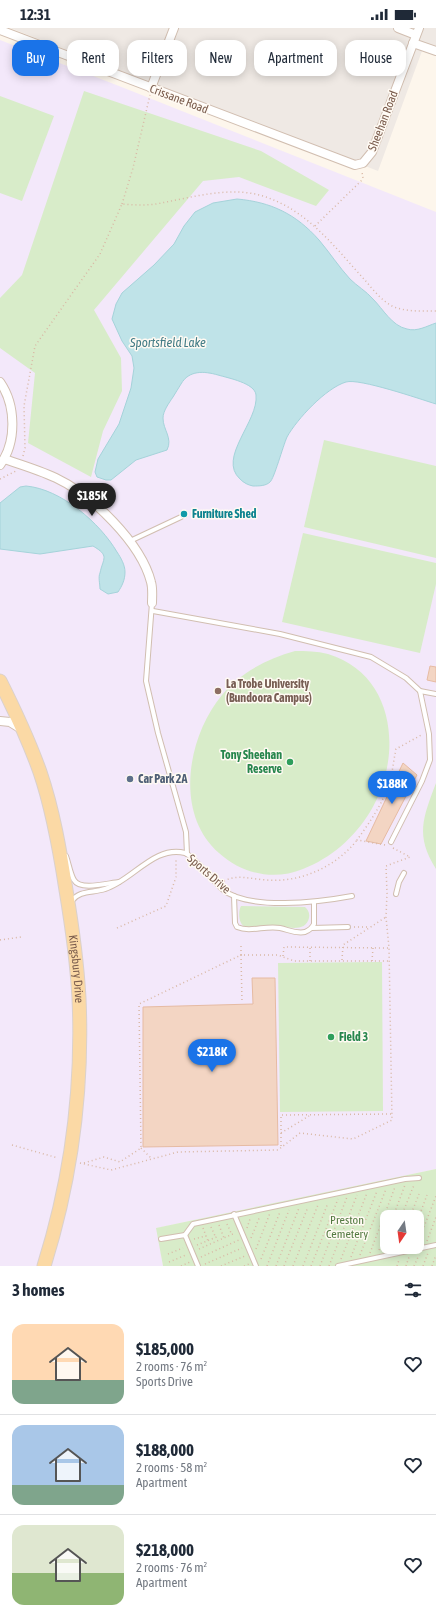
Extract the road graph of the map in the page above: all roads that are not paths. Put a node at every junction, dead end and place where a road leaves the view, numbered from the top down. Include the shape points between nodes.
1 (174, 28) edge
2 (398, 28) edge
3 (0, 30) edge
4 (416, 35) edge
5 (436, 51) edge
6 (151, 88) junction
7 (360, 164) joint
8 (0, 382) edge
9 (2, 462) edge
10 (181, 518) dead end
11 (130, 541) junction
12 (153, 607) junction
13 (0, 681) edge
14 (420, 691) junction
15 (436, 694) edge
16 (0, 721) edge
17 (23, 730) junction
18 (57, 837) junction
19 (391, 842) dead end
20 (187, 854) junction
21 (404, 873) dead end
22 (120, 882) junction
23 (396, 894) dead end
24 (234, 896) junction
25 (352, 896) dead end
26 (314, 902) junction
27 (69, 907) junction
28 (312, 928) junction
29 (348, 928) road end
30 (418, 1178) road end
31 (234, 1214) junction
32 (185, 1235) junction
33 (161, 1239) dead end
34 (436, 1245) edge
35 (44, 1266) edge
36 (198, 1266) edge
37 (256, 1266) edge
38 (339, 1266) edge

1 - 6 street
2 - 4 street
3 - 6 street, Crissane Road
4 - 5 street
4 - 7 street, Sheehan Road via 372,152 367,160
6 - 7 street, Crissane Road via 352,164
8 - 9 street via 5,389 12,417 12,434
9 - 11 street via 22,465 57,478 72,487
10 - 11 lane
11 - 12 street via 147,568 152,584
12 - 14 lane via 280,634 371,657 406,678
12 - 20 lane via 146,681 186,832
13 - 17 main road, Kingsbury Drive
14 - 15 lane
14 - 19 lane via 428,731 430,760
16 - 17 street via 10,722
17 - 18 main road, Kingsbury Drive via 40,773
18 - 22 lane, Sports Drive via 77,884 86,886
18 - 27 main road, Kingsbury Drive
20 - 22 lane, Sports Drive via 176,852 159,855
20 - 24 lane, Sports Drive via 217,884
21 - 23 lane
22 - 27 lane, Sports Drive via 105,889 80,894 73,899
24 - 26 lane, Sports Drive via 256,901
24 - 28 lane, Sports Drive via 234,923 242,930 272,927 297,933
25 - 26 lane, Sports Drive
26 - 28 lane via 315,918
27 - 35 main road, Kingsbury Drive via 79,998 76,1098 69,1160
28 - 29 lane, Sports Drive
30 - 31 lane
31 - 32 lane via 193,1224
31 - 37 lane
32 - 33 lane
32 - 36 lane
34 - 38 lane

